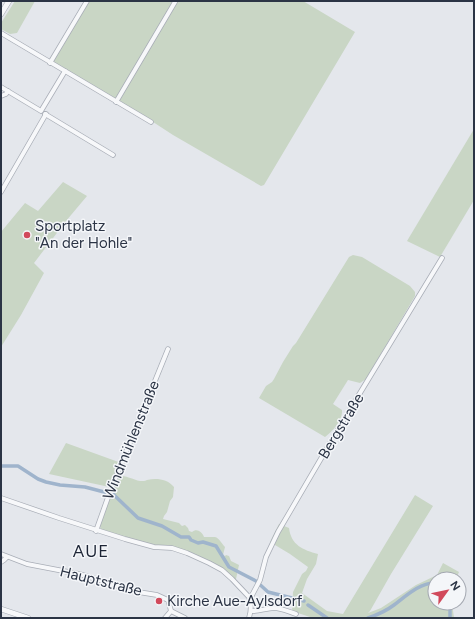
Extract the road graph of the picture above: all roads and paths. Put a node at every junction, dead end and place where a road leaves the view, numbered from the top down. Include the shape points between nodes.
1 (9, 1) edge
2 (86, 1) edge
3 (174, 1) edge
4 (1, 14) edge
5 (1, 33) edge
6 (50, 63) junction
7 (65, 71) junction
8 (1, 87) edge
9 (8, 91) junction
10 (1, 96) edge
11 (116, 102) junction
12 (41, 111) junction
13 (46, 114) junction
14 (151, 122) dead end
15 (113, 155) dead end
16 (1, 192) edge
17 (442, 258) dead end
18 (168, 349) dead end
19 (1, 498) edge
20 (96, 530) junction
21 (1, 554) edge
22 (7, 557) junction
23 (1, 562) edge
24 (250, 599) junction
25 (1, 609) edge
26 (171, 611) junction
27 (251, 611) junction
28 (296, 614) dead end
29 (28, 618) edge
30 (166, 618) edge
31 (185, 618) edge
32 (249, 618) edge

1 - 4 street
2 - 6 street
3 - 11 street
5 - 6 street
6 - 7 street
7 - 11 street
7 - 12 street
8 - 9 street
9 - 10 street
9 - 12 street
11 - 14 street
12 - 13 street
13 - 15 street
13 - 16 street
17 - 24 street, Bergstraße via 278,532
18 - 20 street, Windmühlenstraße
19 - 20 street
20 - 24 street via 187,553 225,573
21 - 22 street, Hauptstraße
22 - 23 street
22 - 26 street, Hauptstraße via 27,564 93,577 130,591 153,594 164,598
24 - 27 street
25 - 29 street
26 - 30 street
26 - 31 street, Hauptstraße
27 - 28 street via 276,608
27 - 32 street

